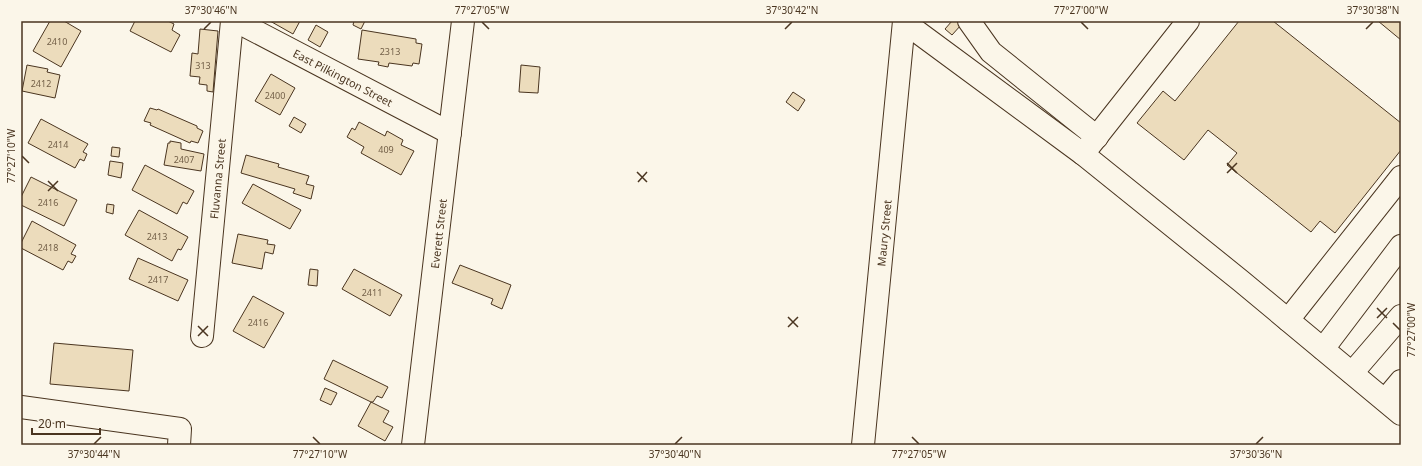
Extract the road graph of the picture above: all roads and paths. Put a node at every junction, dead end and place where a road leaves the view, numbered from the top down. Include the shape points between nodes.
1 (232, 21) edge
2 (236, 21) edge
3 (463, 21) edge
4 (904, 21) edge
5 (969, 21) edge
6 (1188, 21) edge
7 (450, 133) junction
8 (1097, 137) junction
9 (1083, 154) junction
10 (1401, 178) edge
11 (1401, 246) edge
12 (1401, 316) edge
13 (1288, 320) junction
14 (202, 336) dead end
15 (1322, 349) junction
16 (1352, 373) junction
17 (1401, 381) edge
18 (21, 407) edge
19 (1393, 407) edge
20 (178, 445) edge
21 (413, 445) edge
22 (863, 445) edge

1 - 14 street, Fluvanna Street
2 - 7 street, East Pilkington Street
3 - 7 street, Everett Street
4 - 9 street
4 - 22 street, Maury Street
5 - 8 street via 991,52
6 - 8 street
7 - 21 street, Everett Street
8 - 9 street
9 - 13 street
10 - 13 street
11 - 15 street
12 - 16 street
13 - 15 street
15 - 16 street
16 - 19 street
17 - 19 street
18 - 20 street via 180,430

